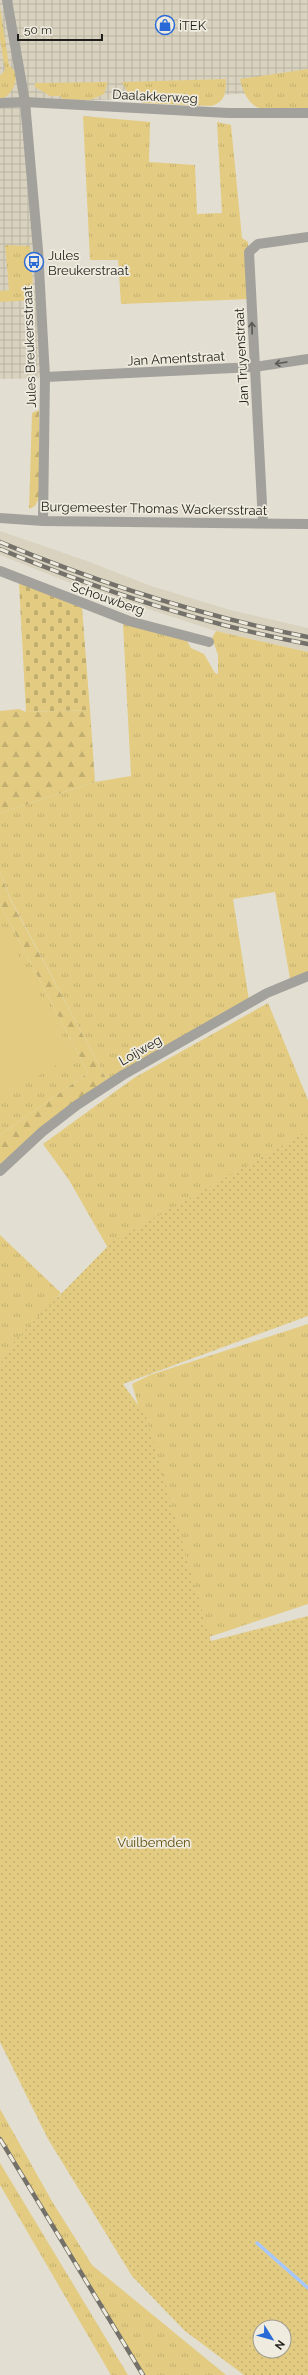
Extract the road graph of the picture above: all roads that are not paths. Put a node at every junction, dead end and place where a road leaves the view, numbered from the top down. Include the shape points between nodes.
1 (8, 0) edge
2 (25, 102) junction
3 (0, 103) edge
4 (308, 113) edge
5 (308, 237) edge
6 (308, 359) edge
7 (254, 367) junction
8 (44, 377) junction
9 (0, 518) edge
10 (43, 521) junction
11 (264, 523) junction
12 (308, 524) edge
13 (0, 571) edge
14 (209, 642) dead end
15 (308, 976) edge
16 (0, 1171) edge

1 - 2 street, Jules Breukersstraat
2 - 3 street, Daalakkerweg
2 - 4 street, Daalakkerweg via 228,113
2 - 8 street, Jules Breukersstraat via 38,250
7 -> 5 street, Jan Truyenstraat via 249,252 258,244
6 -> 7 street, Jan Amentstraat
7 - 8 street, Jan Amentstraat
7 - 11 street, Jan Truyenstraat
8 - 10 street, Jules Breukersstraat
9 - 10 street, Burgemeester Thomas Wackersstraat
10 - 11 street, Burgemeester Thomas Wackersstraat
11 - 12 street, Burgemeester Thomas Wackersstraat
13 - 14 street, Schouwberg via 129,621
15 - 16 street, Loijweg via 267,993 123,1075 42,1132

